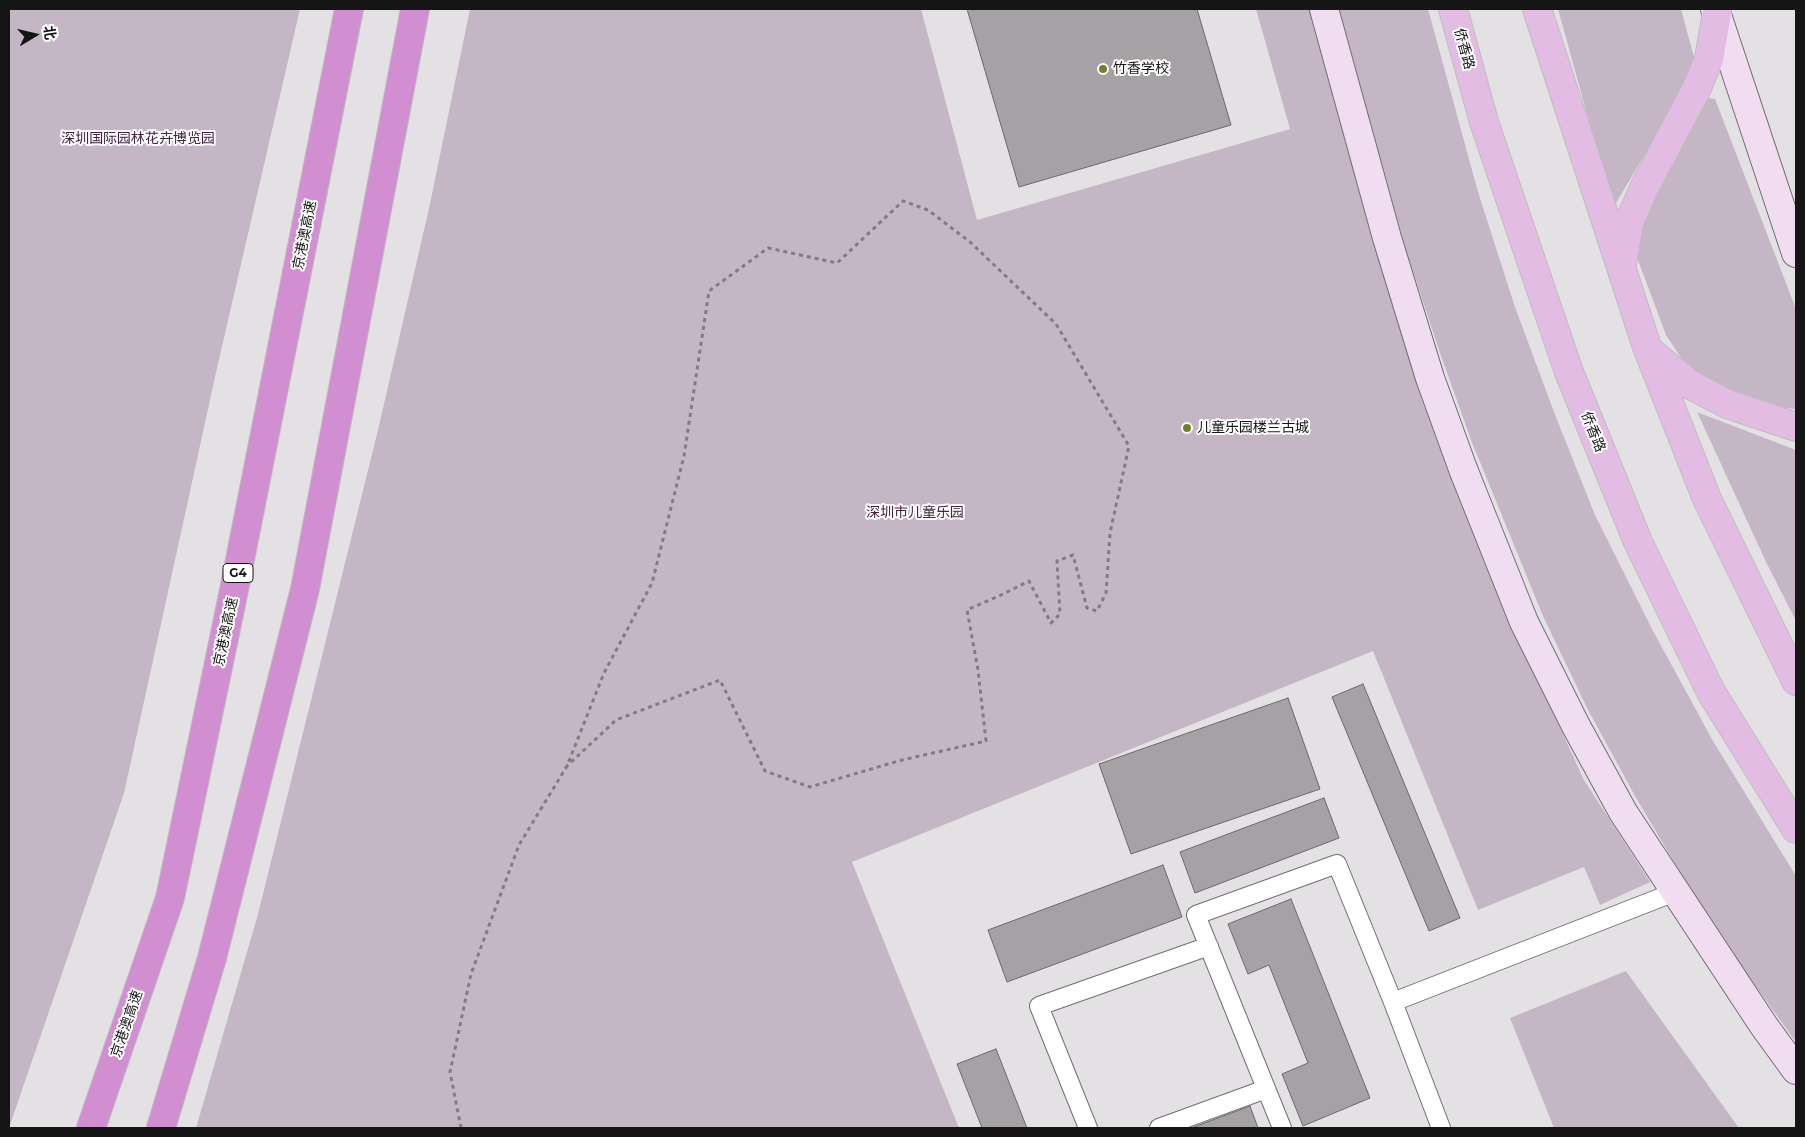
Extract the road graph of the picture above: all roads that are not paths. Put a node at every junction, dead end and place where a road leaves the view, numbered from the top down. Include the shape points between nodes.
1 (350, 9) edge
2 (415, 9) edge
3 (1324, 9) edge
4 (1453, 9) edge
5 (1537, 9) edge
6 (1716, 11) edge
7 (1796, 253) edge
8 (1621, 268) junction
9 (1647, 347) junction
10 (1796, 427) edge
11 (1796, 681) edge
12 (1796, 829) edge
13 (1675, 892) junction
14 (1209, 946) junction
15 (1393, 1002) junction
16 (1796, 1070) edge
17 (1266, 1089) junction
18 (1436, 1127) edge
19 (91, 1128) edge
20 (161, 1128) edge
21 (1088, 1128) edge
22 (1159, 1128) edge
23 (1282, 1128) edge

1 - 19 highway, 京港澳高速 / G4 via 170,898
2 - 20 highway via 305,589 212,958
3 - 13 main road via 1384,228 1430,378 1520,613 1623,812
4 - 12 main road, 侨香路 via 1484,122 1569,372 1638,542 1711,692
5 - 8 main road
6 - 7 main road
6 - 8 main road via 1709,58 1696,90 1645,186 1630,222
8 - 9 main road
9 - 10 main road via 1688,384 1727,404
9 - 11 main road via 1707,499
13 - 15 lane
13 - 16 main road
14 - 15 lane via 1196,915 1337,864
14 - 17 lane
14 - 21 lane via 1039,1006
15 - 18 lane
17 - 22 lane
17 - 23 lane

